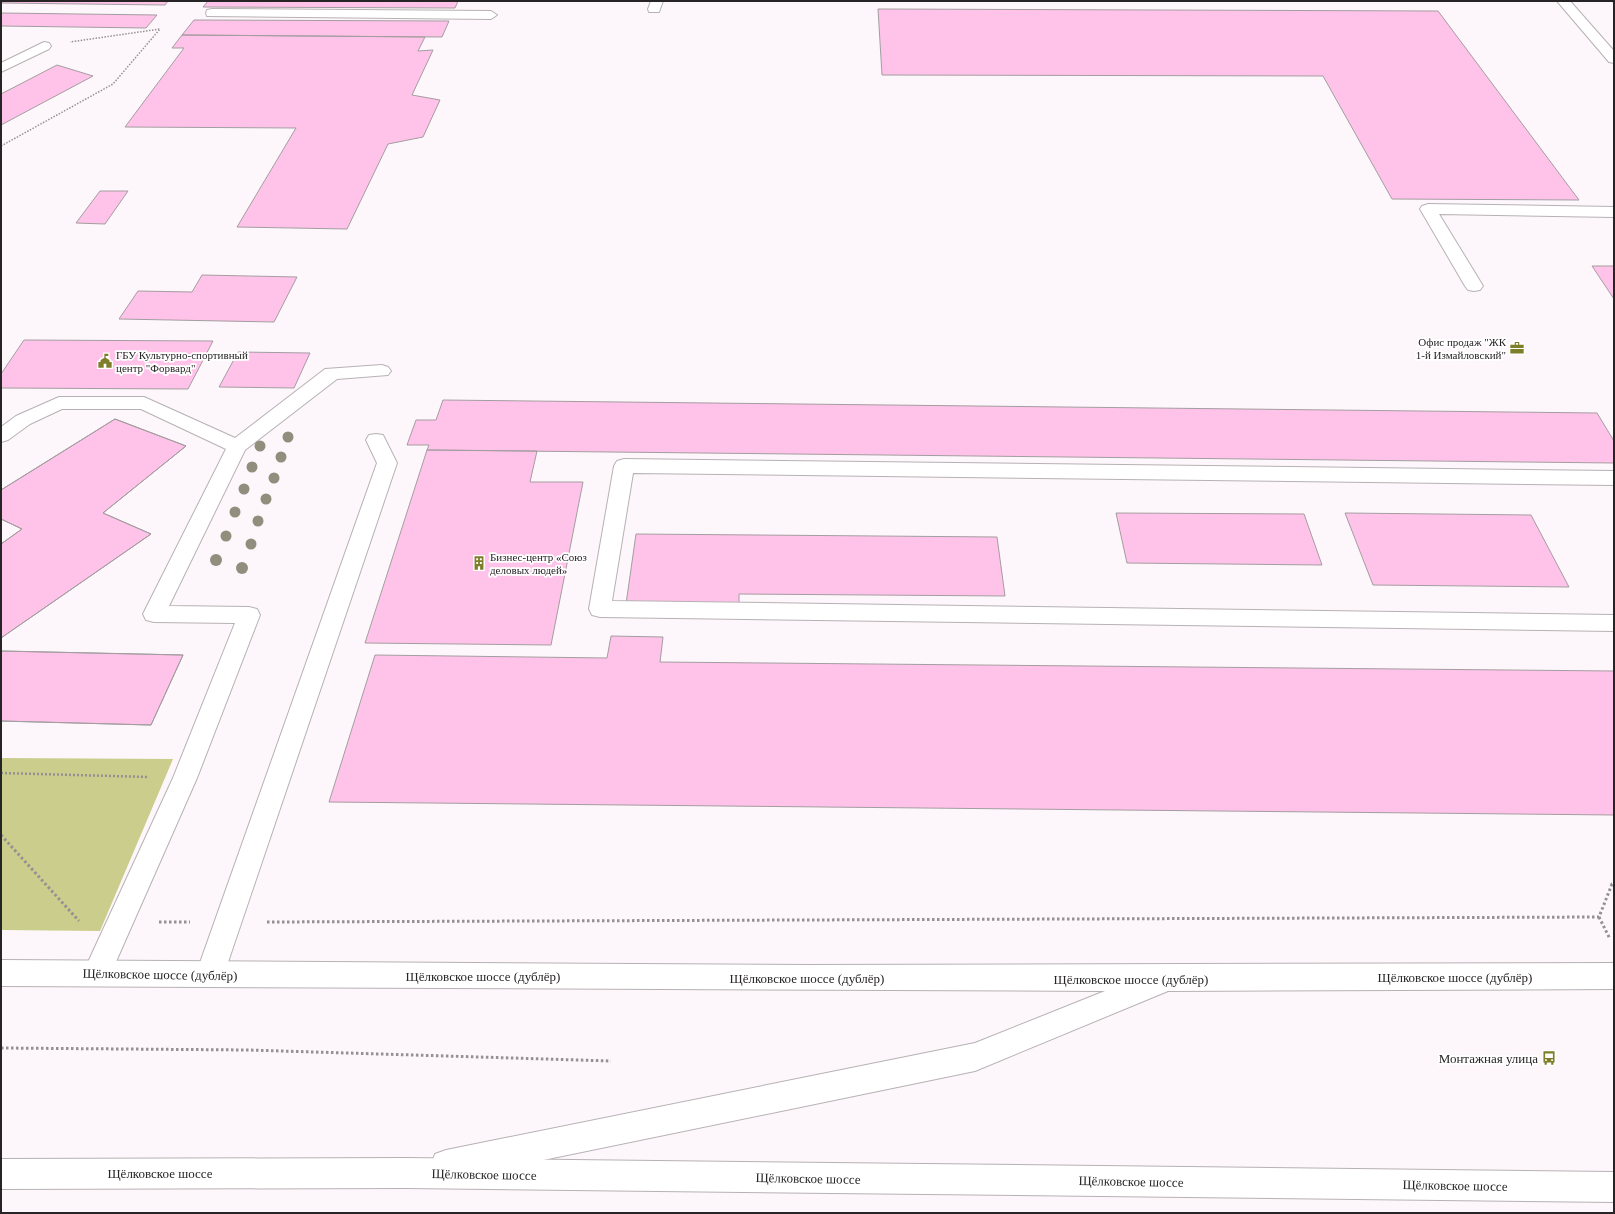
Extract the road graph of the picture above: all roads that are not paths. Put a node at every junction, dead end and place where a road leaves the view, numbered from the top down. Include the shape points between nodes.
1 (1563, 1) edge
2 (212, 13) dead end
3 (491, 15) dead end
4 (44, 46) road end
5 (1614, 59) edge
6 (1, 68) edge
7 (1614, 212) edge
8 (1474, 286) dead end
9 (382, 371) dead end
10 (1, 436) edge
11 (376, 440) dead end
12 (237, 446) junction
13 (1614, 478) edge
14 (1614, 623) edge
15 (1, 973) edge
16 (97, 973) junction
17 (210, 974) junction
18 (1614, 976) edge
19 (1169, 979) junction
20 (406, 1173) junction
21 (1, 1174) edge
22 (1614, 1187) edge

1 - 5 street
2 - 3 street
4 - 6 street
7 - 8 street via 1428,210
9 - 12 street via 332,373
10 - 12 street via 23,420 59,403 144,403
11 - 17 street via 387,463
12 - 16 street via 154,614 249,615 185,778
13 - 14 street via 624,466 600,609
15 - 16 street, Щёлковское шоссе (дублёр)
16 - 17 street, Щёлковское шоссе (дублёр)
17 - 19 street, Щёлковское шоссе (дублёр)
18 - 19 street, Щёлковское шоссе (дублёр)
19 - 20 street via 976,1057
20 - 21 street, Щёлковское шоссе
20 - 22 street, Щёлковское шоссе

